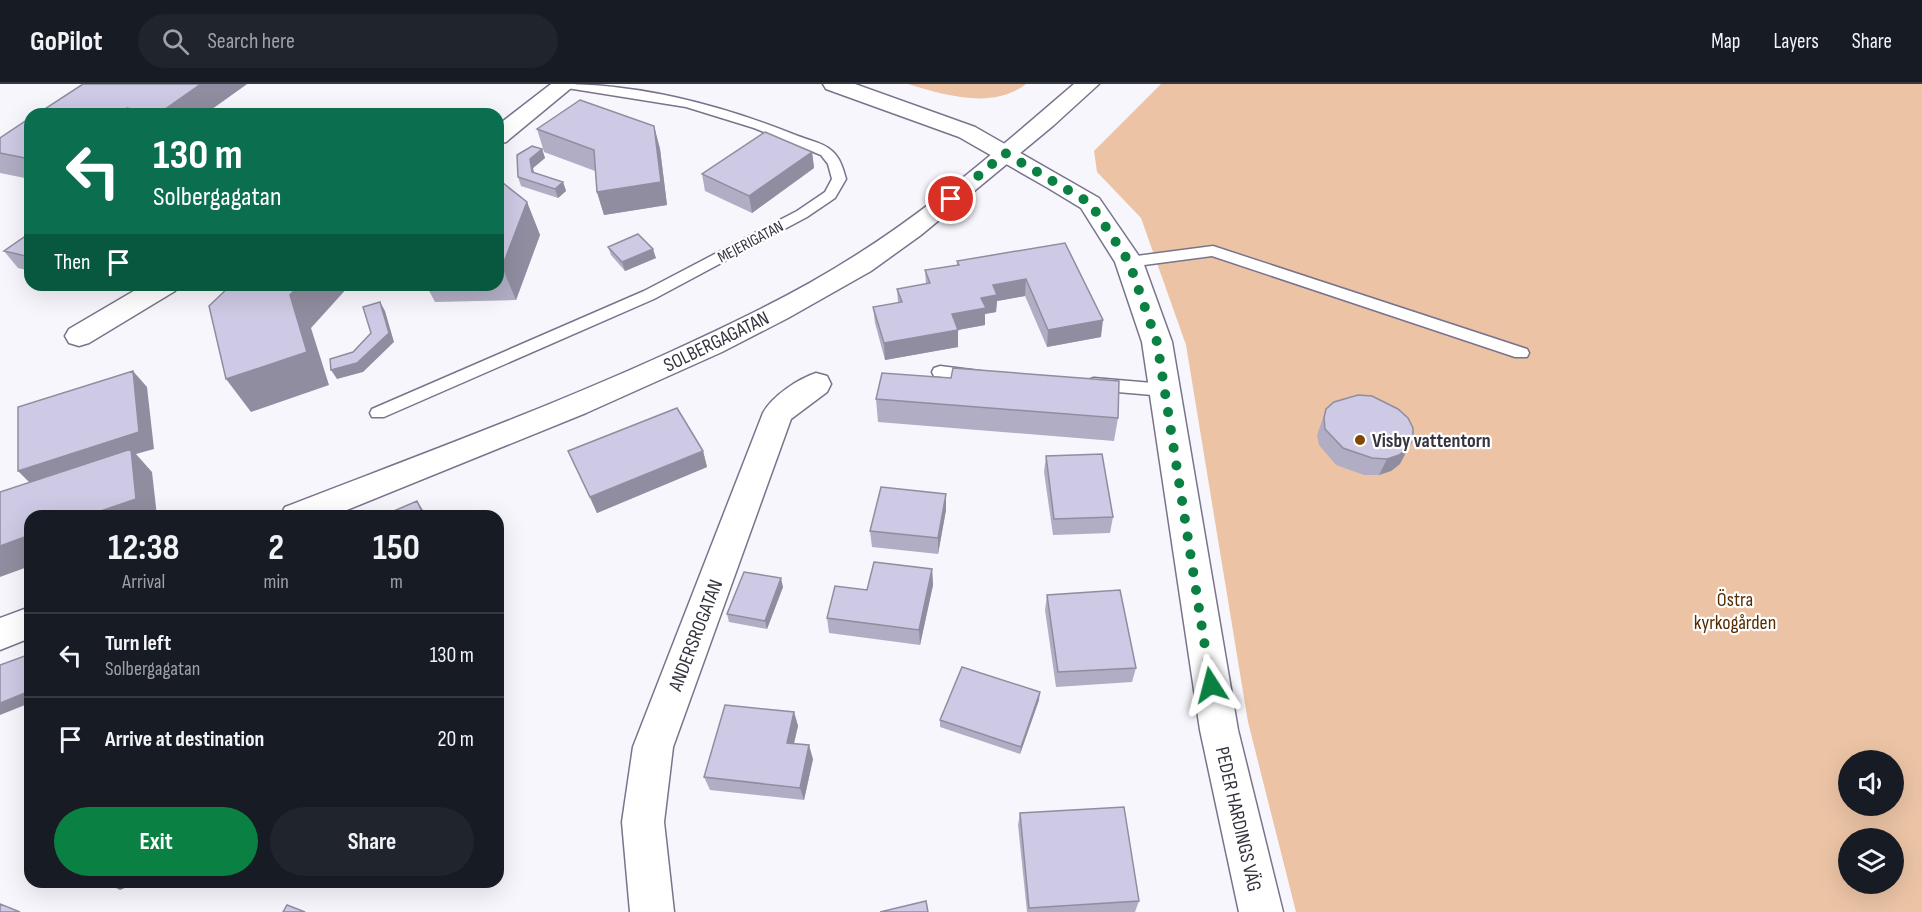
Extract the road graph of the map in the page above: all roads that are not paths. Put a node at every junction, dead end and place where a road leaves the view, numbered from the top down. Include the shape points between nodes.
1 (566, 84) edge
2 (834, 84) edge
3 (1088, 84) edge
4 (504, 132) edge
5 (1005, 153) junction
6 (1129, 262) junction
7 (155, 291) edge
8 (79, 336) dead end
9 (1521, 353) dead end
10 (940, 372) dead end
11 (987, 376) edge
12 (1082, 383) edge
13 (816, 384) dead end
14 (1164, 390) junction
15 (378, 413) dead end
16 (312, 510) edge
17 (24, 624) edge
18 (0, 634) edge
19 (652, 912) edge
20 (1261, 912) edge

1 - 4 street, MEJERIGATAN
1 - 15 lane, MEJERIGATAN via 688,104 759,125 826,152 839,179 830,195 802,214 649,295
2 - 5 street, PEDER HARDINGS VÄG via 967,132
3 - 5 street, SOLBERGAGATAN
5 - 6 street, PEDER HARDINGS VÄG via 1090,203
5 - 16 street, SOLBERGAGATAN via 914,229 845,275 709,346 523,427
6 - 9 lane via 1213,251
6 - 14 street, PEDER HARDINGS VÄG via 1157,342
7 - 8 street
10 - 11 lane
12 - 14 lane
13 - 19 street, ANDERSROGATAN via 778,413 653,747 643,822
14 - 20 street, PEDER HARDINGS VÄG via 1219,730
17 - 18 street

